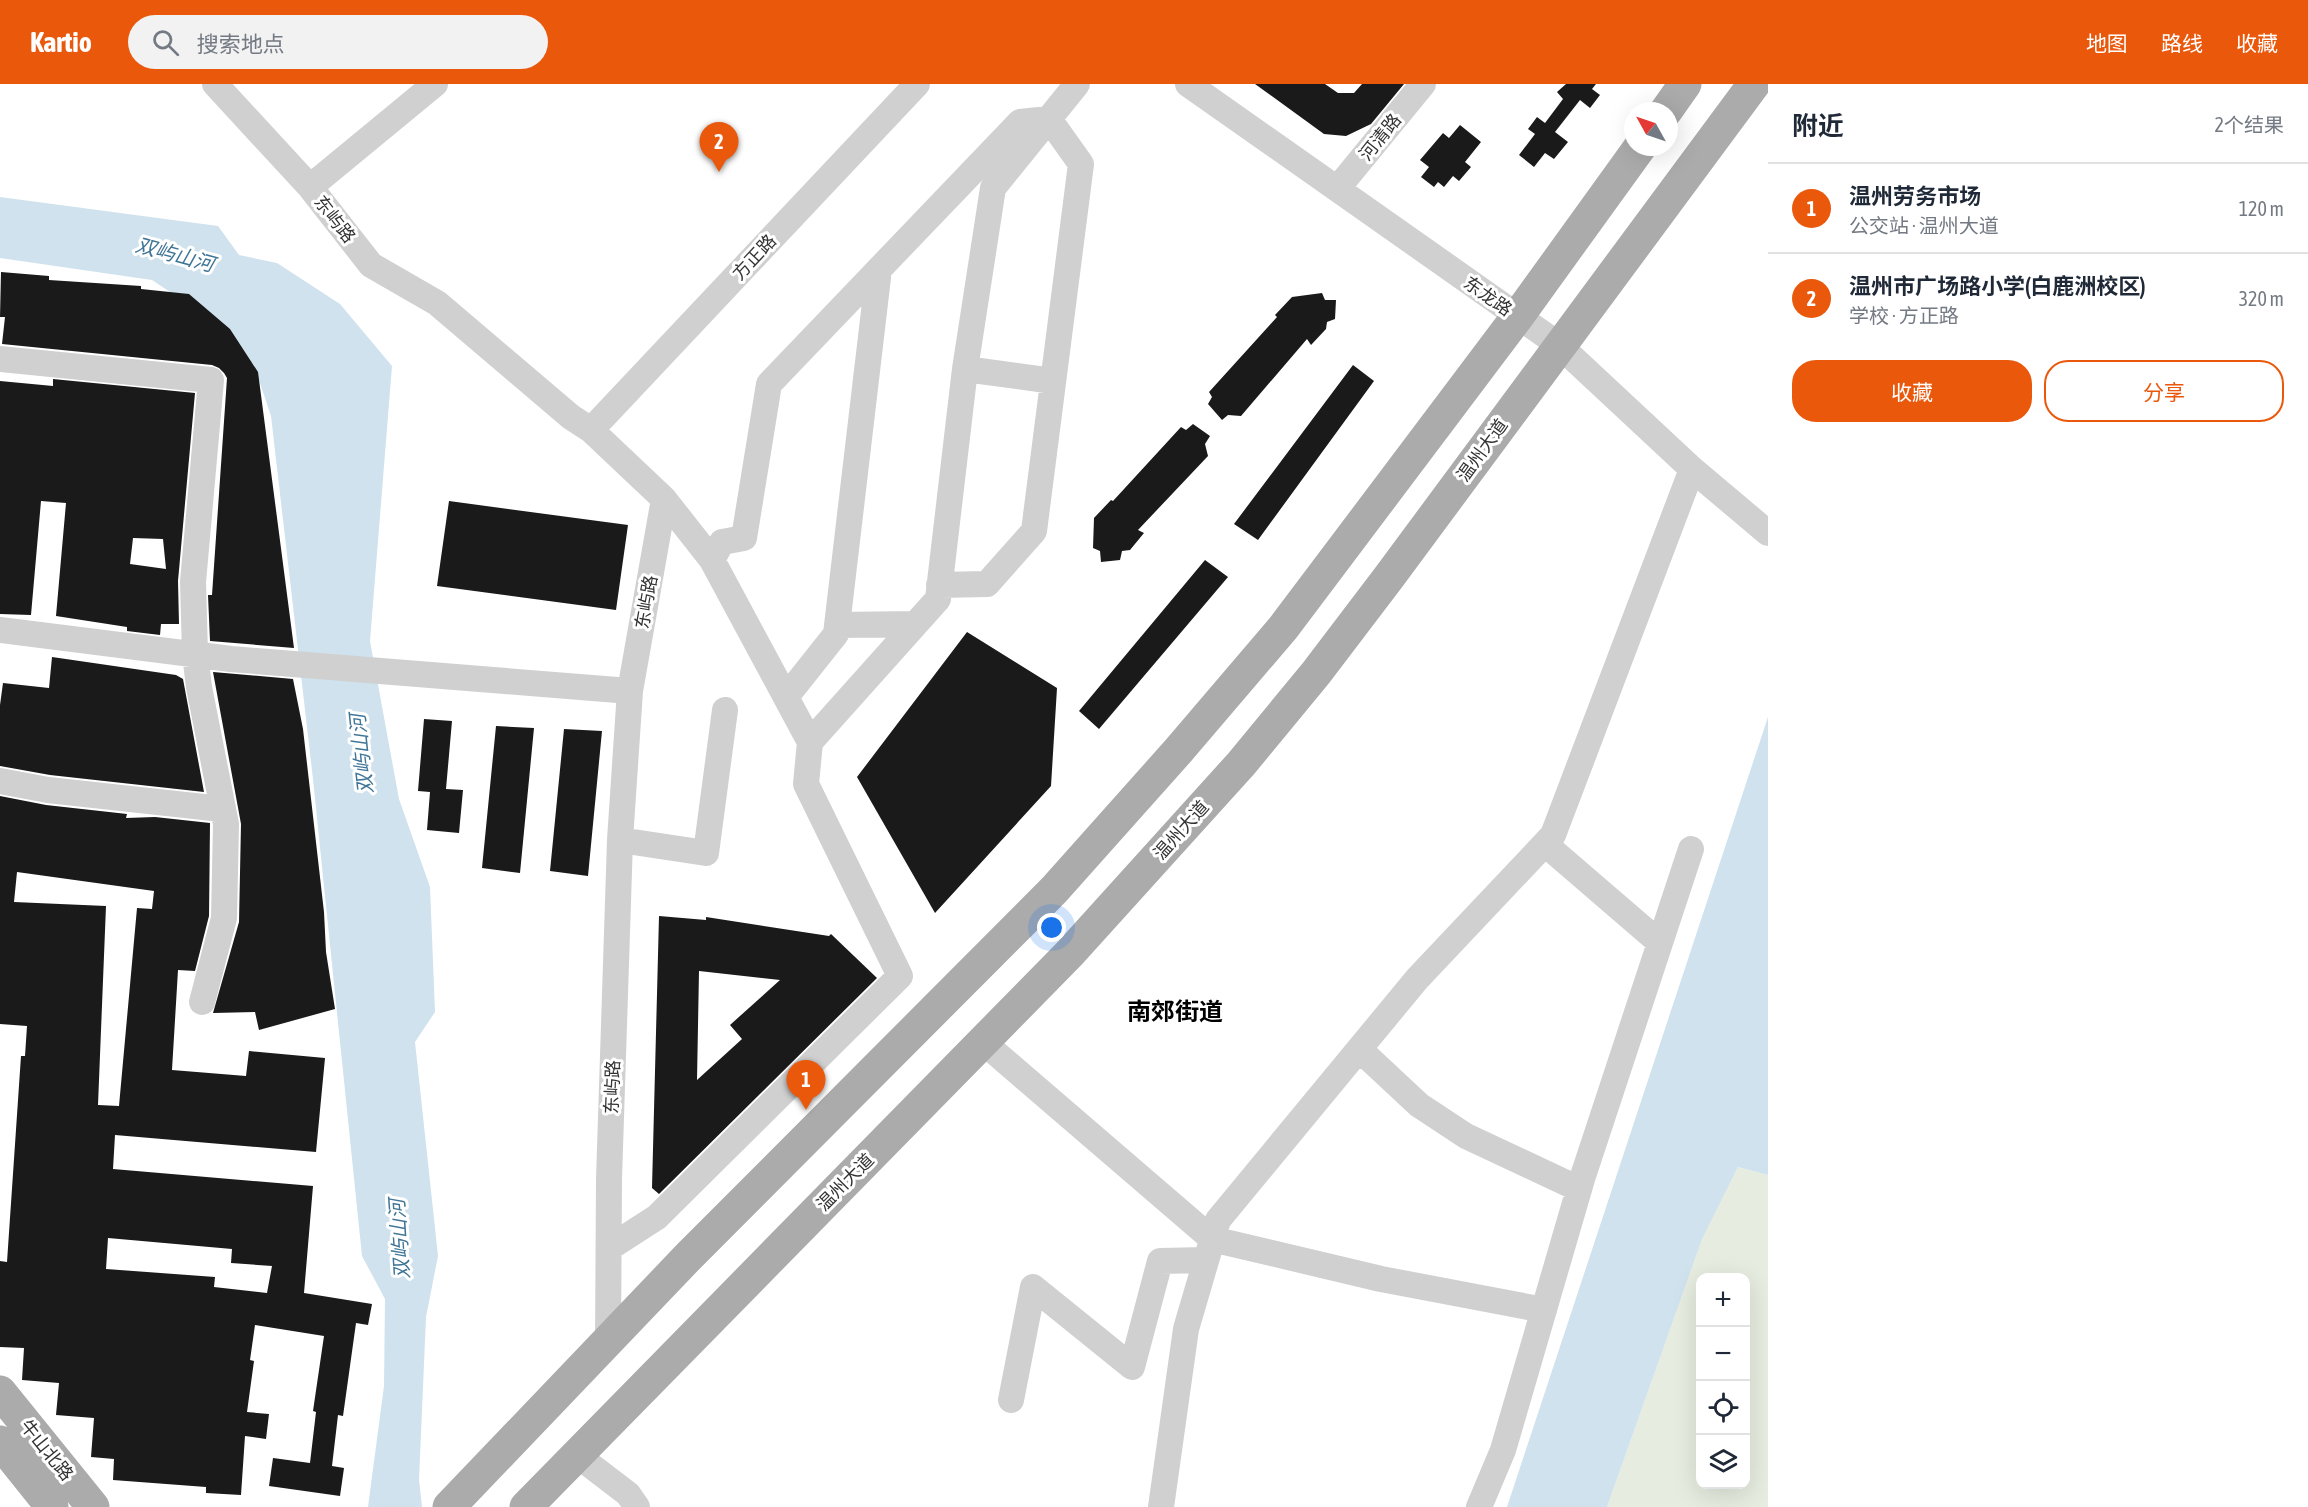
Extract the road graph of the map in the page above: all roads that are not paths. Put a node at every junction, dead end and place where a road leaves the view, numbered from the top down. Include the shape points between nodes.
1 (215, 84) edge
2 (435, 84) edge
3 (917, 84) edge
4 (1077, 84) edge
5 (1188, 84) edge
6 (1423, 84) edge
7 (1685, 84) edge
8 (1754, 84) edge
9 (1672, 102) edge
10 (1049, 118) junction
11 (1634, 156) edge
12 (310, 187) junction
13 (1337, 189) junction
14 (879, 269) junction
15 (1518, 316) junction
16 (1559, 345) junction
17 (0, 359) edge
18 (965, 369) junction
19 (1053, 381) junction
20 (591, 430) junction
21 (1692, 469) junction
22 (664, 500) junction
23 (1768, 533) edge
24 (712, 560) junction
25 (939, 585) junction
26 (915, 624) junction
27 (837, 625) junction
28 (0, 630) edge
29 (195, 654) junction
30 (630, 691) junction
31 (786, 697) junction
32 (725, 710) dead end
33 (810, 742) junction
34 (0, 781) edge
35 (222, 809) junction
36 (620, 840) junction
37 (1545, 844) junction
38 (1691, 849) dead end
39 (1660, 943) junction
40 (202, 1002) dead end
41 (983, 1042) junction
42 (1359, 1049) junction
43 (1579, 1189) junction
44 (609, 1248) junction
45 (1209, 1250) junction
46 (1544, 1310) junction
47 (608, 1343) junction
48 (0, 1392) edge
49 (1011, 1400) dead end
50 (0, 1442) edge
51 (577, 1455) junction
52 (52, 1507) edge
53 (93, 1507) edge
54 (449, 1507) edge
55 (526, 1507) edge
56 (637, 1507) edge
57 (1161, 1507) edge
58 (1479, 1507) edge

1 - 12 street
2 - 12 street, 东屿路
3 - 20 street, 方正路
4 - 10 street
5 - 13 street, 东龙路
6 - 13 street, 河清路
7 - 9 main road
8 - 16 main road, 温州大道
10 - 14 street via 1020,122
10 - 18 street via 993,188
10 - 19 street via 1081,164
11 - 15 main road
12 - 20 street, 东屿路 via 371,265 437,303
13 - 15 street, 东龙路
14 - 24 street via 769,384 744,538 722,542
14 - 27 street
15 - 16 street, 东龙路
15 - 47 main road via 1283,628 1178,751 1054,890 688,1257
16 - 21 street, 东龙路
16 - 41 main road, 温州大道 via 1389,577 1249,755 1070,954
17 - 29 street via 211,380 193,582
18 - 19 street
18 - 25 street
19 - 25 street via 1034,531 987,584
20 - 22 street, 东屿路
21 - 23 street, 东龙路
21 - 37 street via 1553,835
22 - 24 street
22 - 30 street, 东屿路
24 - 31 street
25 - 26 street via 938,599
26 - 27 street
26 - 33 street
27 - 31 street via 836,634
28 - 29 street
29 - 30 street
29 - 35 street
30 - 36 street, 东屿路
31 - 33 street
32 - 36 street via 706,853
33 - 44 street via 806,784 900,976 657,1217
34 - 35 street
35 - 40 street via 224,918
36 - 44 street, 东屿路
37 - 39 street
37 - 42 street via 1416,979
38 - 39 street
39 - 43 street
41 - 45 street
41 - 51 main road, 温州大道
42 - 43 street via 1419,1105 1466,1136
42 - 45 street via 1218,1220
43 - 46 street
44 - 47 street, 东屿路
45 - 46 street
45 - 49 street via 1160,1262 1132,1367 1033,1287
45 - 57 street via 1186,1329
46 - 58 street via 1503,1450
47 - 54 main road
48 - 53 main road, 牛山北路
50 - 52 main road, 牛山北路
51 - 55 main road, 温州大道
51 - 56 street via 628,1494

